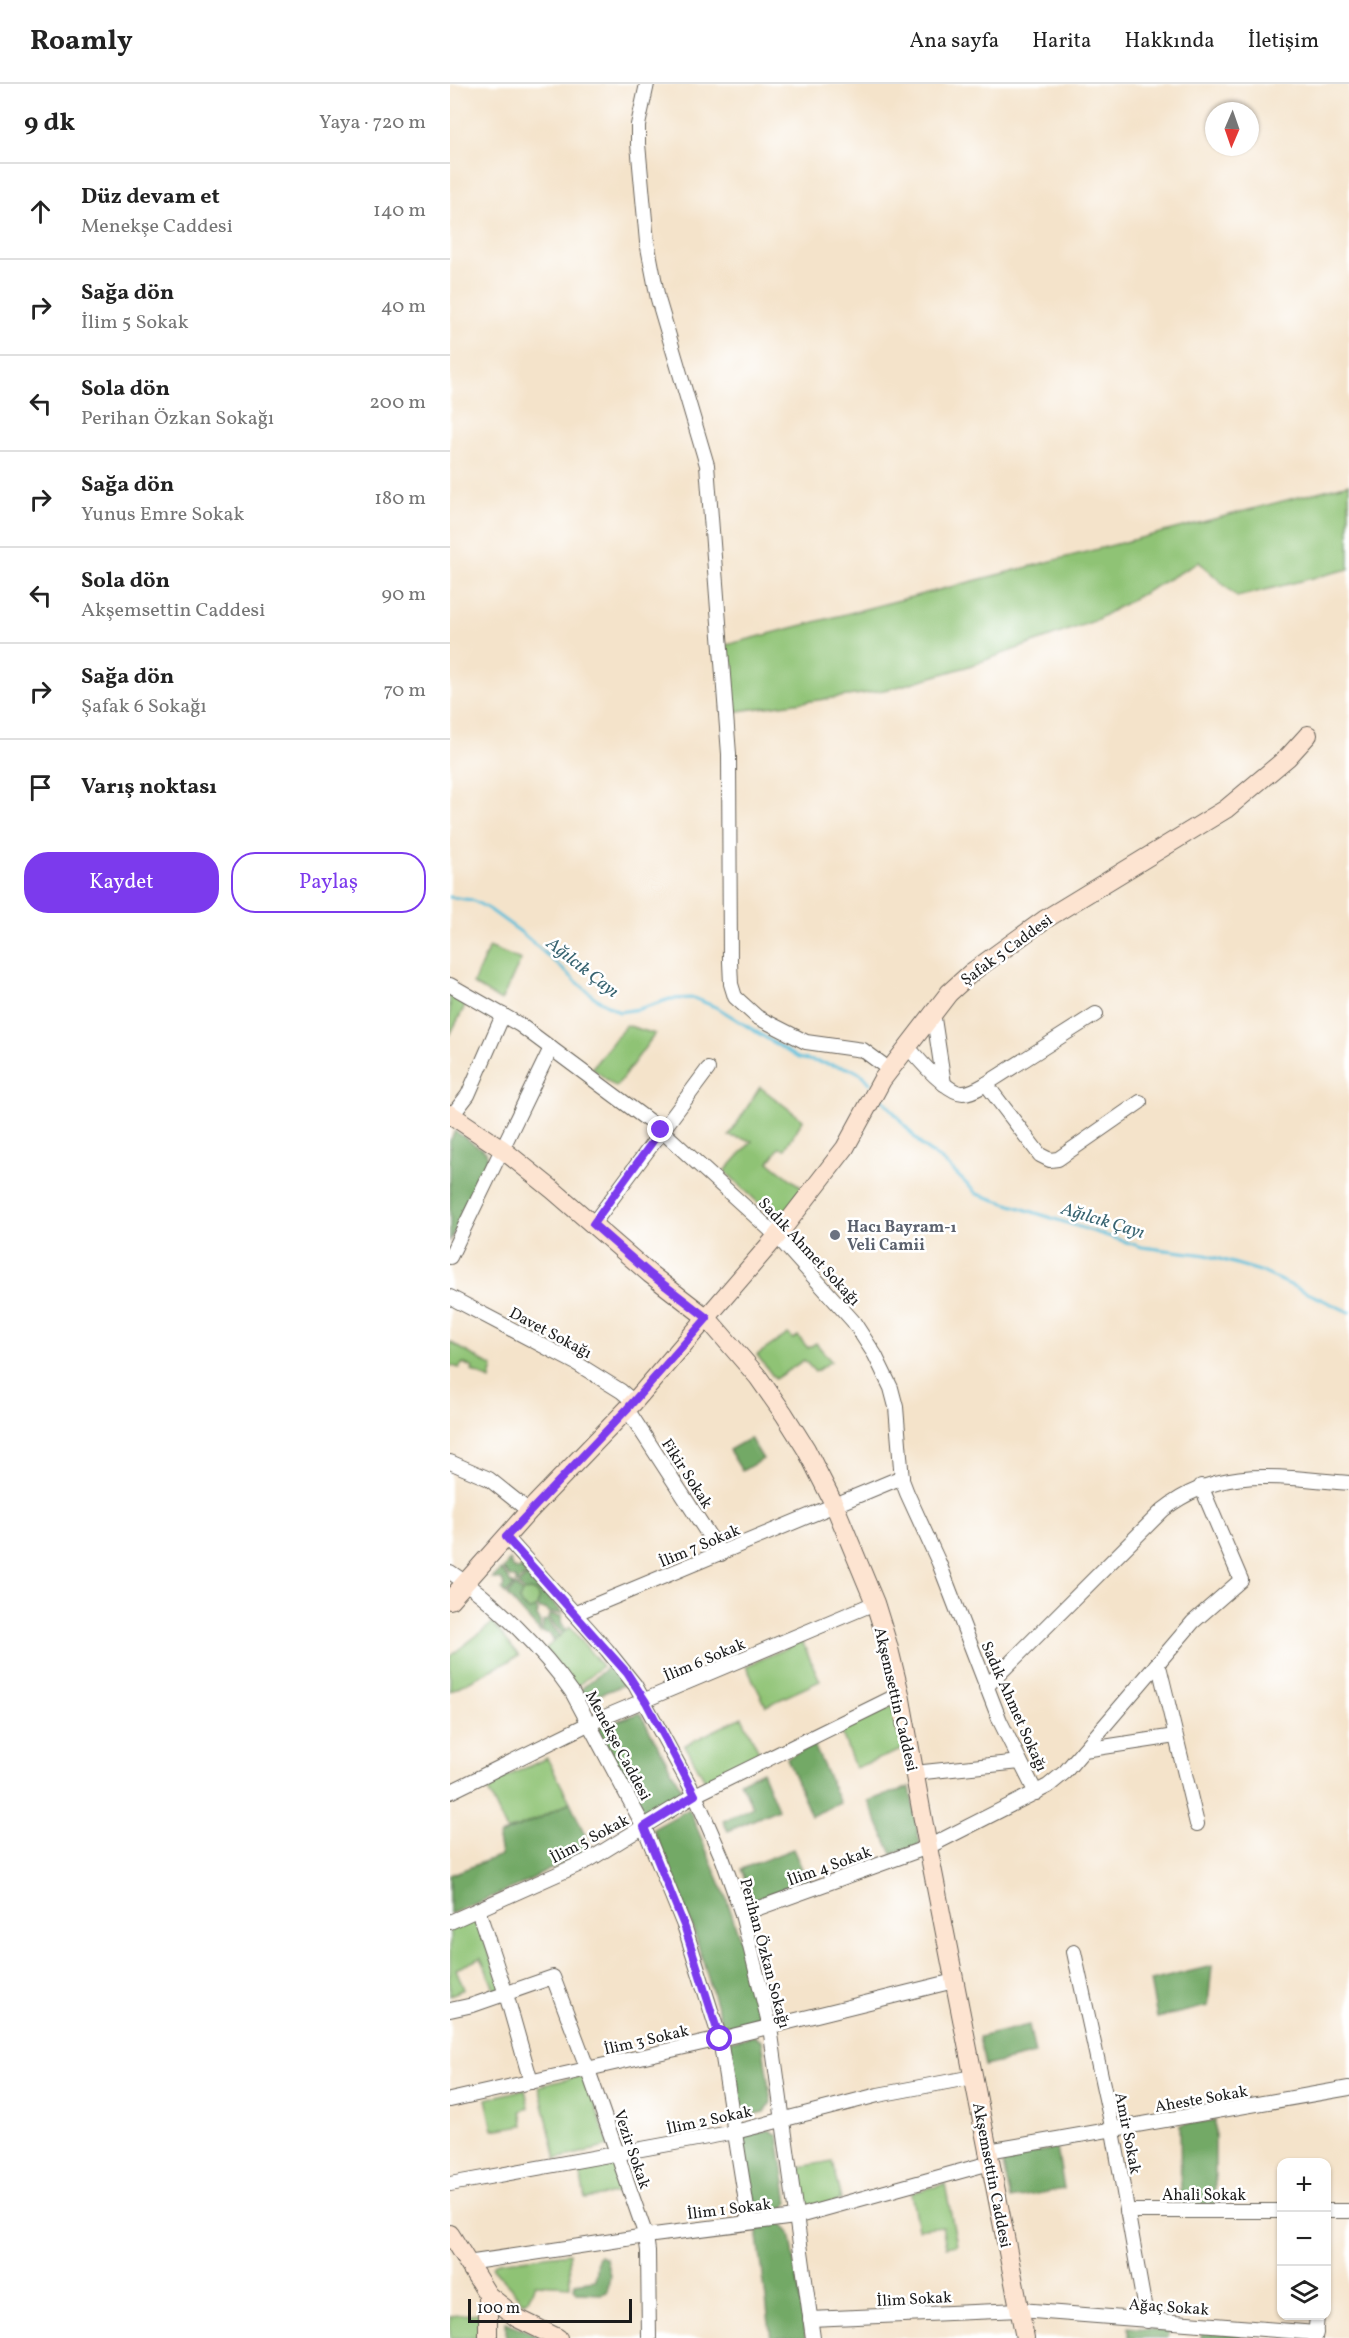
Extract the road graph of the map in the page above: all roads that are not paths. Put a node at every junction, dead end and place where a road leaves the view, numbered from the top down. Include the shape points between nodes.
1 (646, 84) edge
2 (1308, 735) dead end
3 (450, 985) edge
4 (933, 1012) junction
5 (1096, 1014) dead end
6 (503, 1015) junction
7 (908, 1047) junction
8 (551, 1048) junction
9 (708, 1069) dead end
10 (890, 1070) junction
11 (944, 1083) junction
12 (986, 1084) junction
13 (1140, 1102) dead end
14 (450, 1115) edge
15 (661, 1130) junction
16 (502, 1149) junction
17 (593, 1224) junction
18 (777, 1236) junction
19 (450, 1257) edge
20 (450, 1297) edge
21 (707, 1318) junction
22 (630, 1405) junction
23 (450, 1462) edge
24 (902, 1477) junction
25 (1349, 1483) edge
26 (1200, 1486) junction
27 (834, 1504) junction
28 (529, 1511) junction
29 (506, 1537) junction
30 (721, 1554) junction
31 (450, 1572) edge
32 (466, 1582) junction
33 (450, 1600) edge
34 (874, 1603) junction
35 (576, 1613) junction
36 (1156, 1665) junction
37 (986, 1687) junction
38 (900, 1694) junction
39 (646, 1702) junction
40 (588, 1724) junction
41 (1175, 1736) junction
42 (1084, 1750) junction
43 (1020, 1762) junction
44 (914, 1773) junction
45 (450, 1792) edge
46 (1036, 1792) junction
47 (695, 1795) junction
48 (1197, 1824) dead end
49 (644, 1827) junction
50 (927, 1847) junction
51 (478, 1910) junction
52 (742, 1914) junction
53 (450, 1922) edge
54 (1074, 1952) dead end
55 (954, 1981) junction
56 (506, 1994) junction
57 (450, 2010) edge
58 (770, 2027) junction
59 (720, 2039) junction
60 (588, 2070) junction
61 (974, 2077) junction
62 (531, 2082) junction
63 (1349, 2088) edge
64 (450, 2100) edge
65 (783, 2119) junction
66 (1113, 2131) junction
67 (735, 2132) junction
68 (618, 2153) junction
69 (989, 2157) junction
70 (450, 2184) edge
71 (1127, 2211) junction
72 (1277, 2211) edge
73 (1331, 2211) edge
74 (1349, 2211) edge
75 (795, 2217) junction
76 (749, 2221) junction
77 (450, 2234) edge
78 (646, 2236) junction
79 (467, 2263) junction
80 (488, 2295) junction
81 (1020, 2310) junction
82 (810, 2319) junction
83 (1317, 2320) edge
84 (1147, 2321) junction
85 (1315, 2336) edge
86 (488, 2338) edge
87 (558, 2338) edge
88 (649, 2338) edge
89 (813, 2338) edge
90 (1025, 2338) edge

1 - 10 street via 638,144 647,242 660,308 707,465 729,754 733,992 749,1011 796,1038 863,1050
2 - 4 street, Şafak 5 Caddesi via 1288,757 1226,808 1028,931 957,984
3 - 6 street, Sadık Ahmet Sokağı
4 - 7 street, Şafak 5 Caddesi
4 - 11 street
5 - 12 street
6 - 8 street, Sadık Ahmet Sokağı
6 - 14 street via 468,1095
7 - 10 street, Şafak 5 Caddesi
7 - 11 street
8 - 15 street, Sadık Ahmet Sokağı
8 - 16 street
9 - 15 street
10 - 18 street, Şafak 5 Caddesi via 845,1148
11 - 12 street via 960,1093
12 - 13 street via 1040,1155 1050,1160 1058,1159
14 - 16 street, Akşemsettin Caddesi
15 - 17 street
15 - 18 street, Sadık Ahmet Sokağı
16 - 17 street, Akşemsettin Caddesi
16 - 19 street
17 - 21 street, Akşemsettin Caddesi
18 - 21 street, Şafak 5 Caddesi
18 - 24 street, Sadık Ahmet Sokağı via 853,1321 885,1373 896,1407
20 - 22 street, Davet Sokağı via 576,1363 621,1391
21 - 22 street, Şafak 5 Caddesi
21 - 27 street, Akşemsettin Caddesi via 784,1414
22 - 28 street, Şafak 5 Caddesi
22 - 30 street, Fikir Sokak
23 - 28 street via 489,1479
24 - 27 street, İlim 7 Sokak
24 - 37 street, Sadık Ahmet Sokağı
25 - 26 street via 1251,1477
26 - 36 street, İlim 4 Sokak via 1241,1580 1193,1622
26 - 37 street via 1162,1510
27 - 30 street, İlim 7 Sokak
27 - 34 street, Akşemsettin Caddesi
28 - 29 street, Şafak 5 Caddesi
29 - 32 street, Şafak 5 Caddesi
29 - 35 street, Perihan Özkan Sokağı
30 - 35 street, İlim 7 Sokak
31 - 32 street, Menekşe Caddesi
32 - 33 street, Şafak 5 Caddesi
32 - 40 street, Menekşe Caddesi via 548,1660 572,1692
34 - 38 street, Akşemsettin Caddesi
34 - 39 street, İlim 6 Sokak
35 - 39 street, Perihan Özkan Sokağı
36 - 41 street
36 - 42 street, İlim 4 Sokak
37 - 43 street, Sadık Ahmet Sokağı
38 - 44 street, Akşemsettin Caddesi
38 - 47 street, İlim 5 Sokak
39 - 40 street, İlim 6 Sokak
39 - 47 street, Perihan Özkan Sokağı
40 - 45 street, İlim 6 Sokak
40 - 49 street, Menekşe Caddesi
41 - 42 street
41 - 48 street
42 - 46 street, İlim 4 Sokak via 1065,1772
43 - 44 street
43 - 46 street, Sadık Ahmet Sokağı
44 - 50 street, Akşemsettin Caddesi
46 - 50 street, İlim 4 Sokak
47 - 49 street, İlim 5 Sokak
47 - 52 street, Perihan Özkan Sokağı
49 - 51 street, İlim 5 Sokak via 588,1860
49 - 59 street, Menekşe Caddesi via 685,1928
50 - 52 street, İlim 4 Sokak
50 - 55 street, Akşemsettin Caddesi
51 - 53 street, İlim 5 Sokak
51 - 56 street
52 - 58 street, Perihan Özkan Sokağı
54 - 66 street, Amir Sokak
55 - 58 street, İlim 3 Sokak
55 - 61 street, Akşemsettin Caddesi
56 - 57 street
56 - 60 street, Vezir Sokak via 553,1977
56 - 62 street
58 - 59 street, İlim 3 Sokak
58 - 65 street, Perihan Özkan Sokağı
59 - 60 street, İlim 3 Sokak
59 - 67 street, Menekşe Caddesi
60 - 62 street, İlim 3 Sokak
60 - 68 street, Vezir Sokak
61 - 65 street, İlim 2 Sokak via 878,2095
61 - 69 street, Akşemsettin Caddesi
62 - 64 street, İlim 3 Sokak
63 - 66 street, Aheste Sokak
65 - 67 street, İlim 2 Sokak
65 - 75 street, Perihan Özkan Sokağı
66 - 69 street, Aheste Sokak
66 - 71 street, Amir Sokak
67 - 68 street, İlim 2 Sokak
67 - 76 street, Menekşe Caddesi
68 - 70 street, İlim 2 Sokak
68 - 78 street, Vezir Sokak
69 - 75 street, İlim 1 Sokak
69 - 81 street, Akşemsettin Caddesi
71 - 72 street, Ahali Sokak
71 - 84 street, Amir Sokak
73 - 74 street
75 - 76 street, İlim 1 Sokak
75 - 82 street, Perihan Özkan Sokağı
76 - 78 street, İlim 1 Sokak
77 - 79 street
78 - 79 street, İlim 1 Sokak
78 - 88 street, Vezir Sokak
79 - 80 street
80 - 86 street
80 - 87 street via 517,2318
81 - 82 street, İlim Sokak
81 - 84 street, Ağaç Sokak
81 - 90 street, Akşemsettin Caddesi
82 - 89 street, Perihan Özkan Sokağı
83 - 85 street
84 - 85 street, Ağaç Sokak

